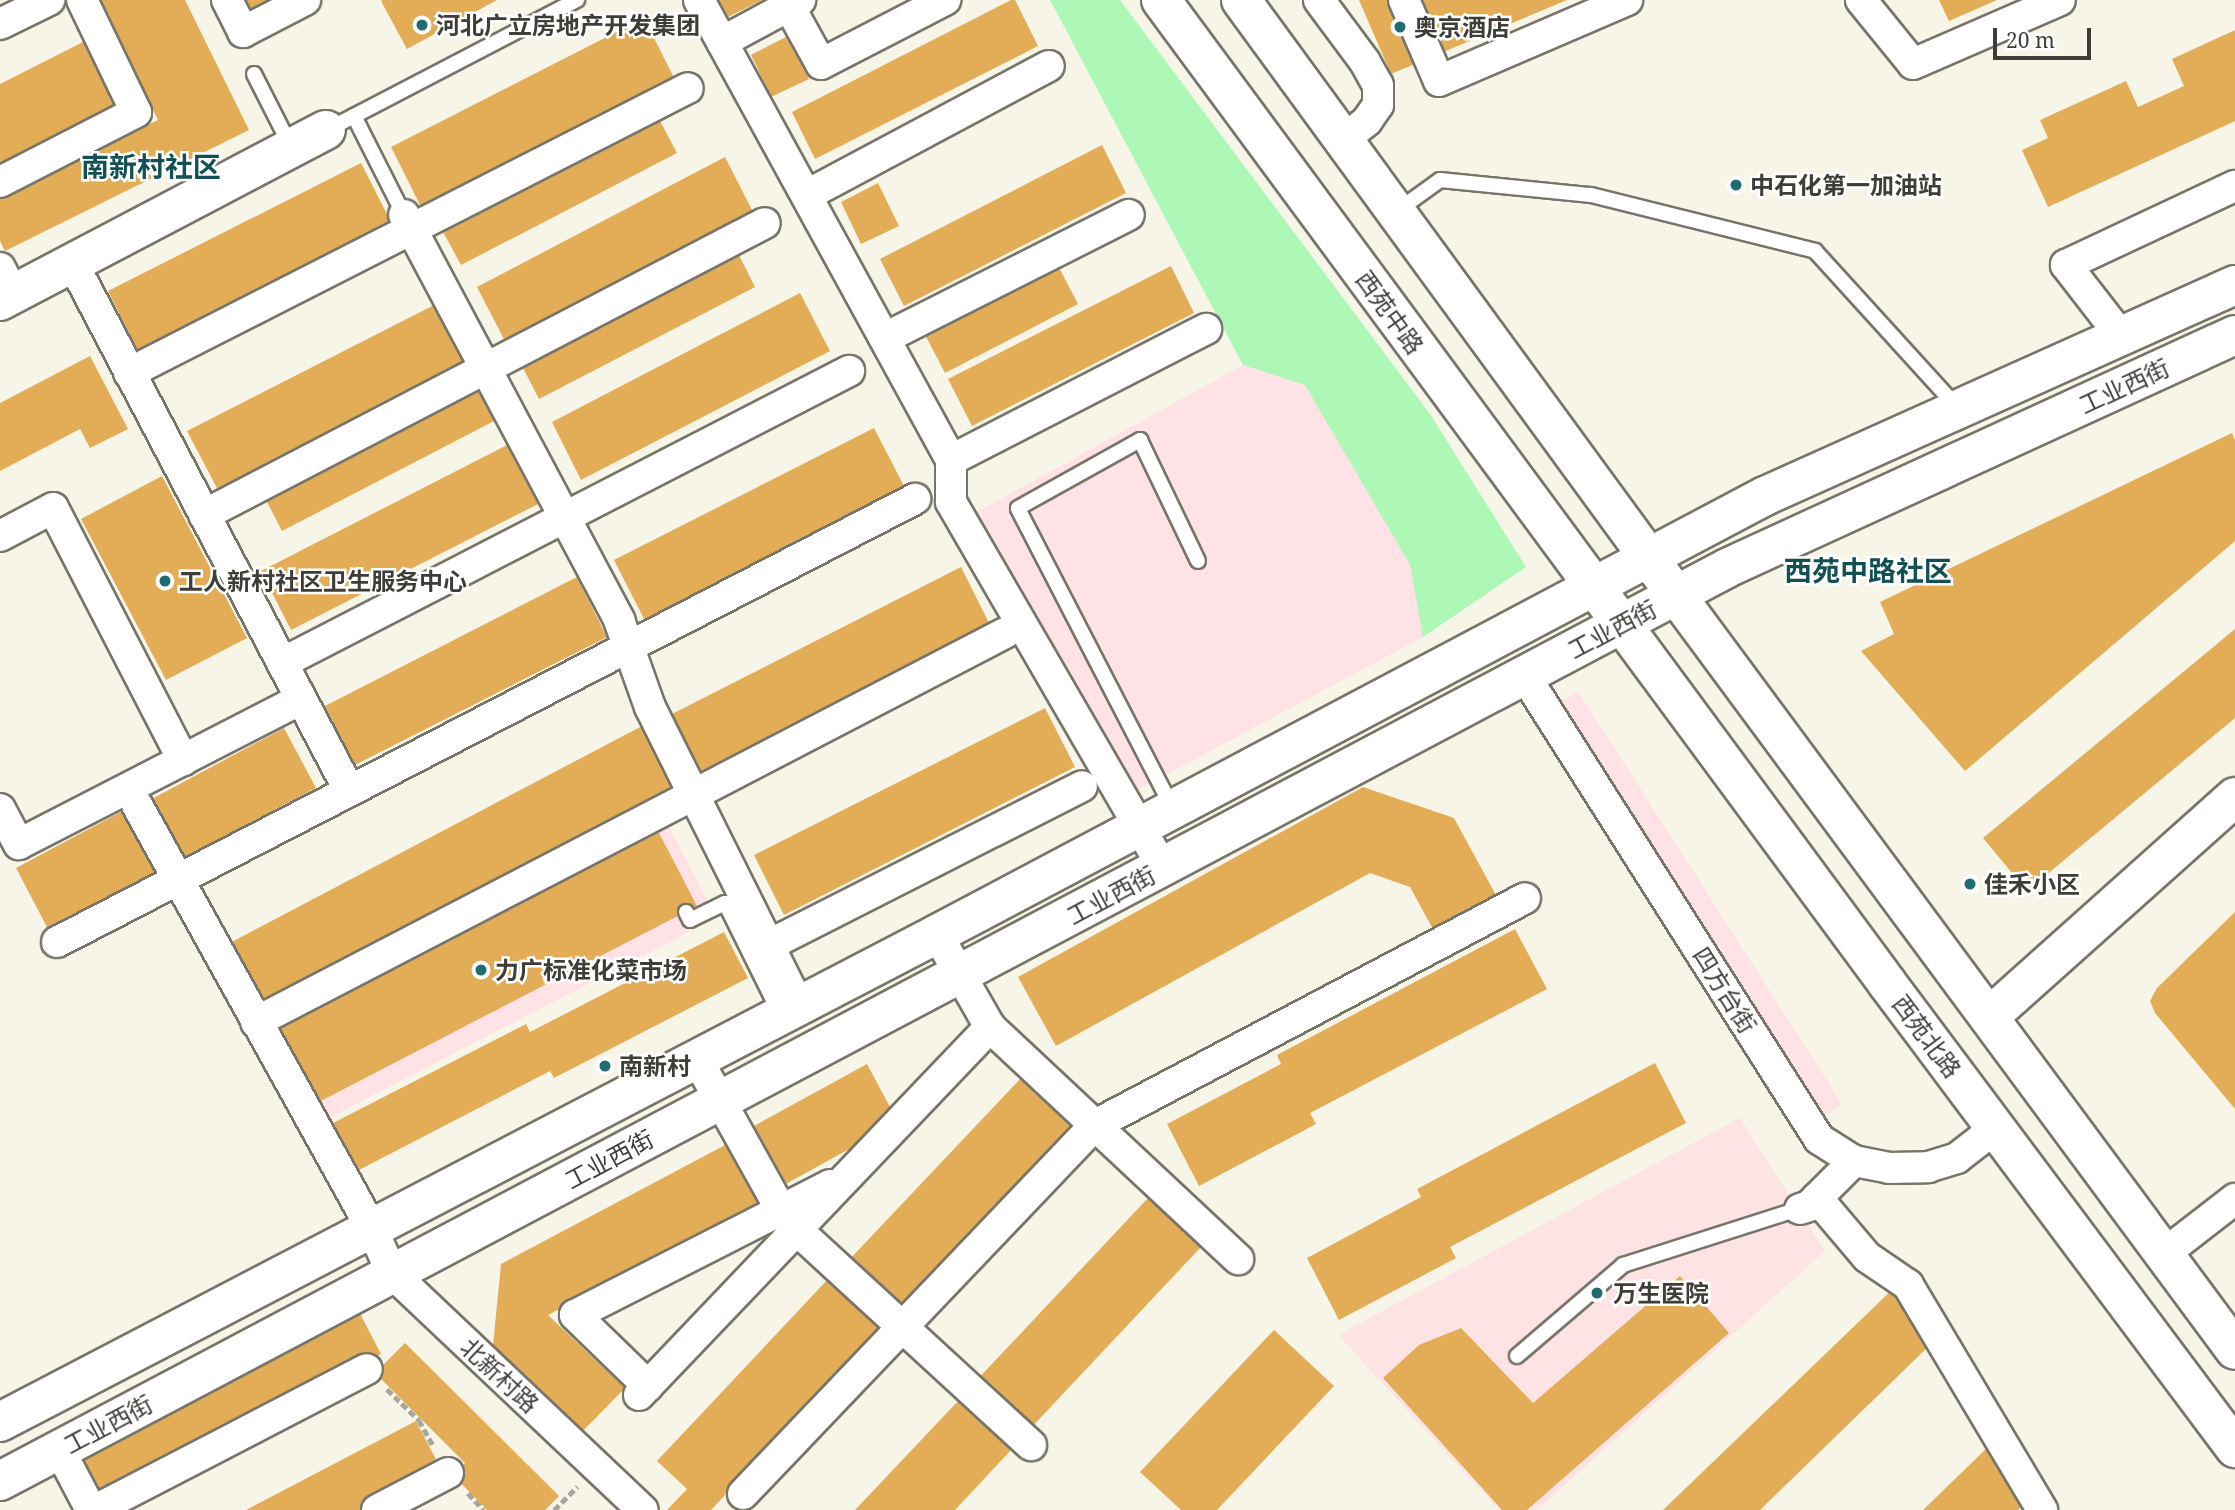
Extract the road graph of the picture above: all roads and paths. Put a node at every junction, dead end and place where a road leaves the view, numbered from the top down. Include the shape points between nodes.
1 (49, 0) edge
2 (82, 0) edge
3 (227, 0) edge
4 (305, 0) edge
5 (577, 0) edge
6 (699, 0) edge
7 (945, 0) edge
8 (1161, 0) edge
9 (1241, 0) edge
10 (1319, 0) edge
11 (1404, 0) edge
12 (1627, 0) edge
13 (1861, 0) edge
14 (2060, 0) edge
15 (795, 3) edge
16 (0, 24) edge
17 (722, 42) junction
18 (1049, 66) dead end
19 (254, 74) dead end
20 (688, 88) dead end
21 (340, 123) junction
22 (1344, 139) junction
23 (292, 148) junction
24 (0, 182) edge
25 (2235, 186) edge
26 (807, 195) junction
27 (1397, 211) junction
28 (1129, 215) dead end
29 (408, 222) junction
30 (765, 223) dead end
31 (72, 262) junction
32 (2235, 285) edge
33 (4, 288) edge
34 (1206, 329) dead end
35 (2235, 335) edge
36 (2121, 336) junction
37 (885, 338) junction
38 (486, 369) junction
39 (849, 371) dead end
40 (129, 373) junction
41 (1958, 408) junction
42 (951, 460) junction
43 (915, 499) dead end
44 (564, 517) junction
45 (196, 520) junction
46 (0, 536) edge
47 (1649, 555) junction
48 (1198, 561) dead end
49 (1592, 585) junction
50 (1676, 595) junction
51 (1621, 624) junction
52 (1005, 633) dead end
53 (629, 648) junction
54 (282, 663) junction
55 (1525, 676) junction
56 (301, 699) junction
57 (183, 760) junction
58 (1082, 786) dead end
59 (349, 790) junction
60 (692, 793) junction
61 (2235, 797) edge
62 (137, 805) dead end
63 (1173, 808) junction
64 (0, 809) edge
65 (1140, 826) junction
66 (1163, 867) junction
67 (177, 878) junction
68 (1525, 898) dead end
69 (686, 912) dead end
70 (937, 934) junction
71 (57, 942) dead end
72 (768, 946) junction
73 (960, 974) junction
74 (790, 1011) junction
75 (1989, 1017) junction
76 (256, 1022) junction
77 (990, 1027) junction
78 (697, 1059) junction
79 (720, 1101) junction
80 (1095, 1125) junction
81 (1997, 1128) junction
82 (1854, 1161) junction
83 (2235, 1199) edge
84 (1808, 1203) junction
85 (789, 1220) junction
86 (372, 1229) junction
87 (2164, 1254) junction
88 (1238, 1259) dead end
89 (392, 1273) junction
90 (901, 1328) junction
91 (2235, 1350) edge
92 (1517, 1356) dead end
93 (367, 1369) joint
94 (0, 1422) edge
95 (1031, 1445) dead end
96 (2235, 1448) edge
97 (60, 1449) junction
98 (448, 1473) junction
99 (0, 1481) edge
100 (743, 1494) dead end
101 (93, 1510) edge
102 (377, 1510) edge
103 (484, 1510) edge
104 (643, 1510) edge
105 (2042, 1510) edge

1 - 16 street
2 - 24 street via 136,112
3 - 4 street via 243,32
5 - 21 lane
6 - 17 street
7 - 15 street via 821,64
8 - 49 main road, 西苑中路
9 - 22 main road
10 - 22 street via 1378,85 1378,105 1367,121
11 - 12 street via 1439,81
13 - 14 street via 1913,64
15 - 17 street
17 - 26 street
18 - 26 street
19 - 23 lane
20 - 29 street
21 - 23 main road
21 - 29 lane
22 - 27 main road
23 - 31 main road
25 - 36 street via 2066,265
26 - 37 street
27 - 41 lane via 1440,180 1591,195 1815,251
27 - 47 main road
28 - 37 street
29 - 38 street
29 - 40 street
30 - 38 street
31 - 33 main road
31 - 40 street
32 - 36 main road, 工业西街
34 - 42 street
35 - 50 main road, 工业西街
36 - 41 main road, 工业西街
37 - 42 street
38 - 44 street
38 - 45 street
39 - 44 street
40 - 45 street
41 - 47 main road, 工业西街
42 - 65 street via 951,502
43 - 53 street
44 - 53 street
44 - 54 street
45 - 54 street
46 - 57 street via 53,508
47 - 49 main road, 工业西街
47 - 50 main road
48 - 63 lane via 1140,440 1018,508
49 - 51 main road, 西苑中路
49 - 63 main road, 工业西街
50 - 51 main road, 工业西街
50 - 75 main road
51 - 55 main road, 工业西街
51 - 81 main road, 西苑北路
52 - 60 street
53 - 59 street
53 - 60 street via 650,707
54 - 56 street
55 - 66 main road, 工业西街
55 - 82 street, 四方台街 via 1819,1139
56 - 57 street
56 - 59 street
57 - 64 street via 19,844
58 - 72 street
59 - 67 street
60 - 72 street
60 - 76 street
61 - 75 main road
62 - 67 street, 北新村路
63 - 65 main road, 工业西街
65 - 66 street
65 - 70 main road, 工业西街
66 - 73 main road, 工业西街
67 - 71 street
67 - 76 street, 北新村路
68 - 80 street
69 - 74 lane via 690,920 725,903
70 - 73 street
70 - 74 main road, 工业西街
72 - 74 street
73 - 77 street
73 - 79 main road, 工业西街
74 - 78 main road, 工业西街
75 - 87 main road
76 - 86 street, 北新村路 via 291,1072
77 - 80 street
77 - 85 street via 849,1175
78 - 79 street
78 - 86 main road, 工业西街
79 - 85 street
79 - 89 main road, 工业西街
80 - 88 street
80 - 90 street
81 - 82 street, 四方台街 via 1957,1158 1939,1165 1889,1168
81 - 96 main road, 西苑北路
82 - 84 street
83 - 87 street
84 - 92 lane via 1623,1265
84 - 105 street via 1867,1257 1908,1285
85 - 85 street via 644,1391 575,1315
85 - 90 street
86 - 89 street, 北新村路
86 - 94 main road, 工业西街
87 - 91 main road
89 - 97 main road, 工业西街
89 - 104 street, 北新村路
90 - 95 street
90 - 100 street
93 - 98 path via 419,1420
93 - 101 street
97 - 99 main road, 工业西街
97 - 101 street
98 - 102 street
98 - 103 path

